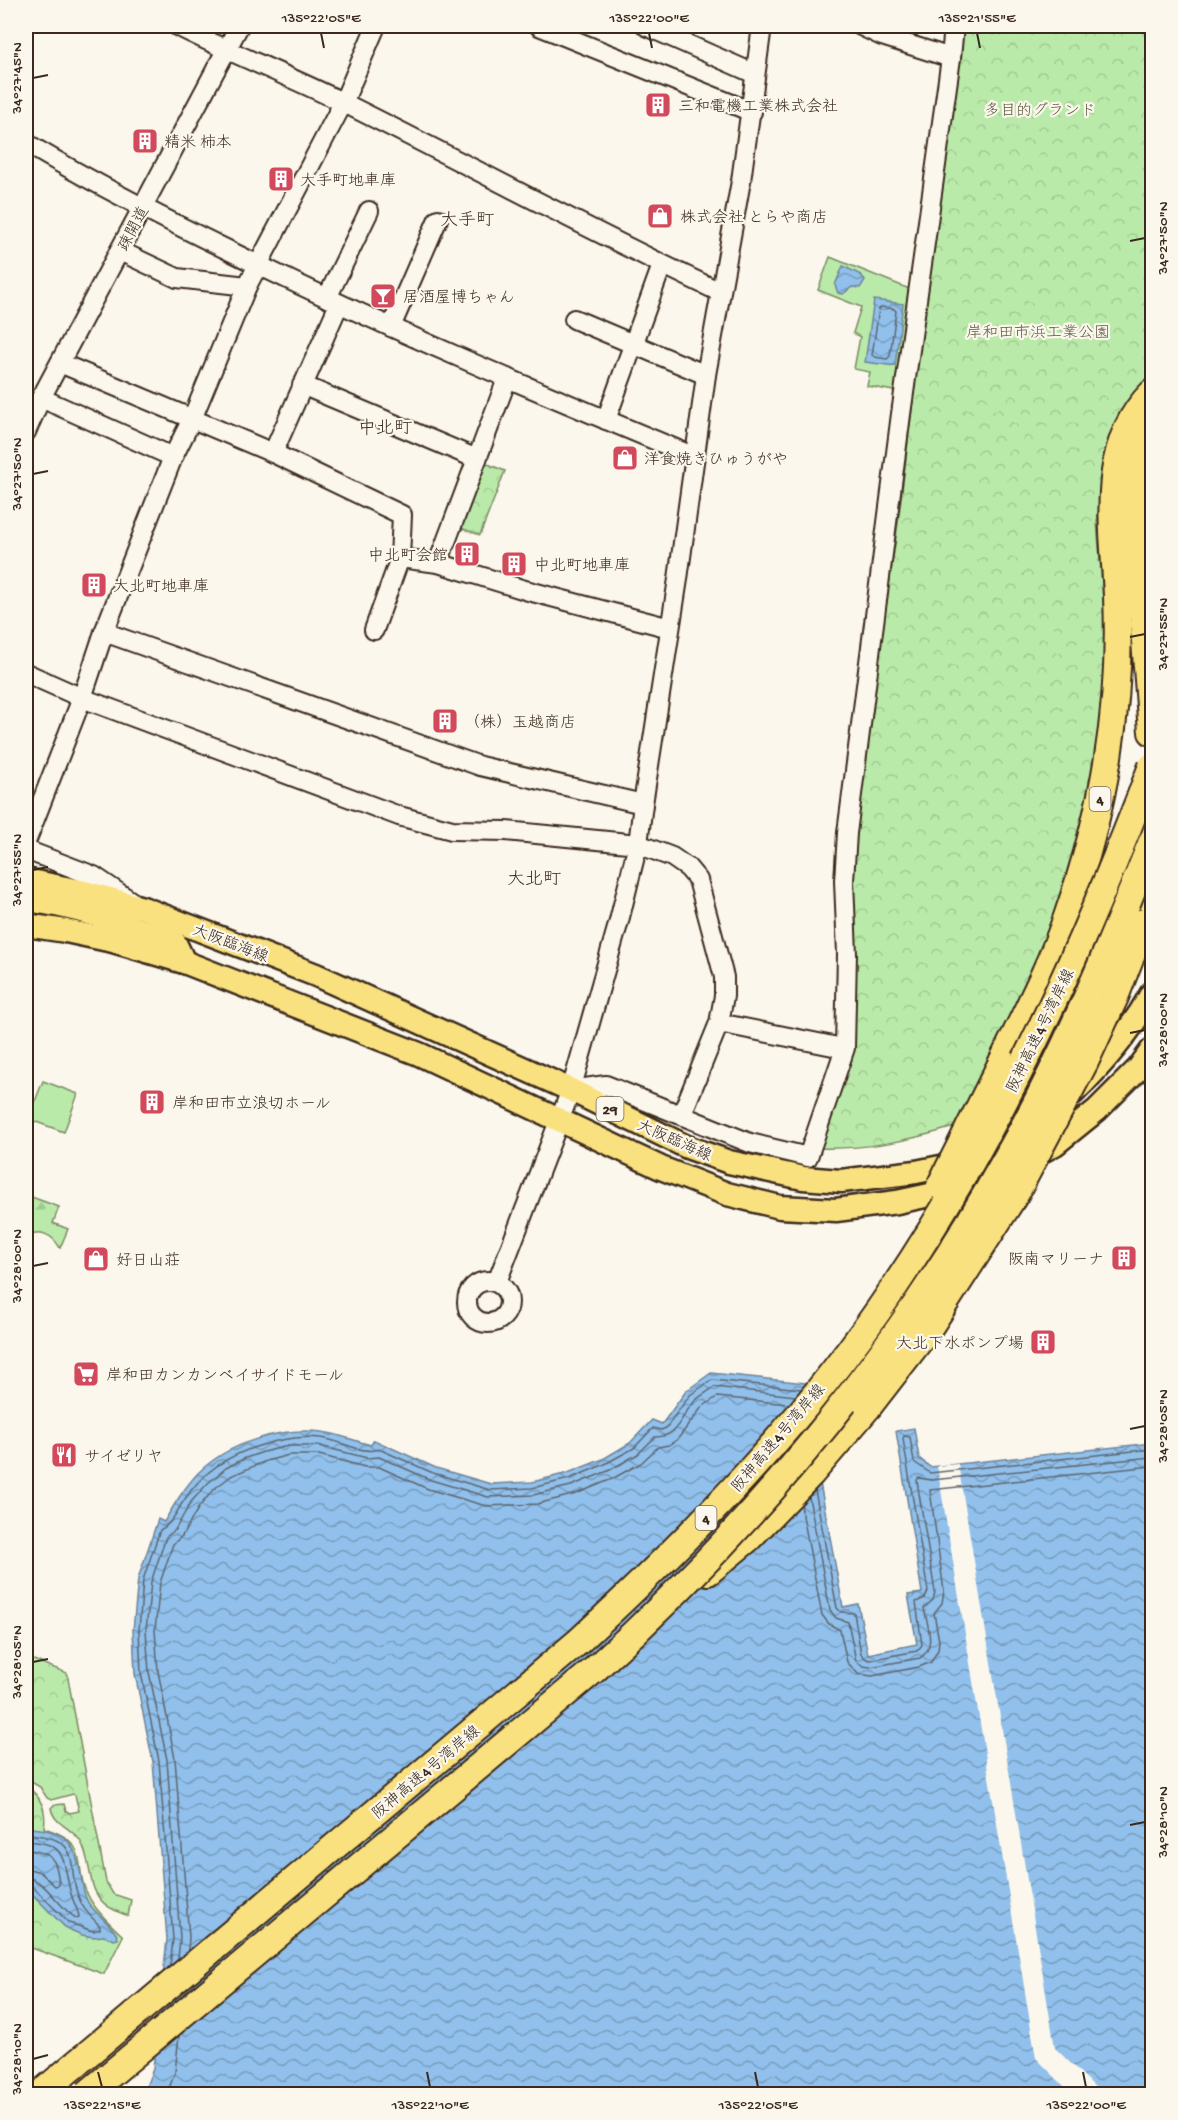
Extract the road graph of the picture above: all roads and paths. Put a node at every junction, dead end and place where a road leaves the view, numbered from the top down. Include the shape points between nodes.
1 (177, 26) edge
2 (239, 26) edge
3 (376, 26) edge
4 (540, 26) edge
5 (646, 26) edge
6 (762, 26) edge
7 (861, 26) edge
8 (954, 26) edge
9 (226, 51) junction
10 (951, 58) junction
11 (755, 75) junction
12 (343, 103) junction
13 (752, 112) junction
14 (26, 143) edge
15 (142, 208) junction
16 (369, 211) dead end
17 (438, 219) dead end
18 (120, 251) junction
19 (258, 265) junction
20 (662, 265) junction
21 (247, 286) junction
22 (720, 292) junction
23 (333, 301) junction
24 (574, 319) dead end
25 (391, 327) junction
26 (632, 345) junction
27 (60, 363) junction
28 (706, 375) junction
29 (507, 379) junction
30 (302, 385) junction
31 (1152, 393) edge
32 (41, 398) junction
33 (192, 419) junction
34 (606, 420) junction
35 (1152, 426) edge
36 (26, 432) edge
37 (273, 453) junction
38 (695, 457) junction
39 (173, 458) junction
40 (477, 459) junction
41 (400, 558) junction
42 (438, 563) junction
43 (670, 628) junction
44 (374, 630) dead end
45 (104, 633) junction
46 (26, 673) edge
47 (82, 698) junction
48 (1152, 732) edge
49 (1152, 766) edge
50 (643, 804) junction
51 (1152, 841) edge
52 (26, 842) edge
53 (638, 844) junction
54 (26, 849) edge
55 (1152, 879) edge
56 (26, 880) edge
57 (26, 900) edge
58 (143, 908) junction
59 (26, 925) edge
60 (184, 962) junction
61 (1152, 993) edge
62 (719, 1023) junction
63 (838, 1047) dead end
64 (1152, 1050) edge
65 (571, 1090) junction
66 (682, 1114) junction
67 (560, 1120) junction
68 (497, 1282) dead end
69 (822, 1385) junction
70 (651, 1618) junction
71 (40, 2094) edge
72 (87, 2094) edge

1 - 9 street
2 - 9 street, 疎開道
3 - 12 street
4 - 13 street
5 - 11 street
6 - 11 street
7 - 10 street
8 - 10 street
9 - 12 street
9 - 15 street, 疎開道
10 - 66 street via 847,832 844,1048 808,1157 750,1143
11 - 13 street
12 - 19 street
12 - 20 street
13 - 22 street
14 - 15 street
15 - 18 street, 疎開道
15 - 19 street
16 - 23 street
17 - 25 street
18 - 21 street via 177,278
18 - 27 street, 疎開道
19 - 21 street
19 - 23 street
20 - 22 street
20 - 26 street
21 - 33 street
22 - 28 street
23 - 25 street
23 - 30 street
24 - 26 street
25 - 29 street
26 - 28 street
26 - 34 street
27 - 32 street, 疎開道
27 - 33 street
28 - 38 street
29 - 34 street
29 - 40 street
30 - 37 street
30 - 40 street
31 - 69 highway, 4, bridge via 1129,426 1118,453 1112,520 1119,657 1116,704 1092,837 1067,918 1048,965 922,1223
32 - 36 street, 疎開道
32 - 39 street
33 - 37 street
33 - 39 street
34 - 38 street
35 - 48 highway via 1142,449 1134,498
37 - 41 street via 402,515
38 - 43 street
39 - 45 street
40 - 42 street
41 - 42 street
41 - 44 street
42 - 43 street
43 - 50 street
45 - 47 street
45 - 50 street via 480,766
46 - 47 street
47 - 52 street
47 - 53 street via 399,816 452,830 506,831
49 - 69 highway, 阪神高速4号湾岸線 / 4, bridge via 1058,992 971,1165 892,1291
50 - 53 street
51 - 70 highway, 阪神高速4号湾岸線 / 4, bridge via 1048,1080 957,1244 862,1381 807,1451
53 - 62 street via 672,857 698,880 724,977
53 - 65 street
54 - 58 street via 94,876
55 - 70 highway, 4, bridge via 1144,922 1085,1062 1016,1193 927,1331 811,1474 748,1539
56 - 58 main road, 大阪臨海線 / 29
57 - 60 main road via 76,909 175,943
58 - 65 main road, 大阪臨海線 / 29 via 316,975
59 - 60 main road, 大阪臨海線 / 29 via 113,941
60 - 67 main road, 大阪臨海線 / 29 via 419,1053
61 - 65 main road, 大阪臨海線 / 29 via 1109,1058 1020,1141 960,1163 916,1172 832,1180 803,1178 729,1162 687,1147
62 - 63 street
62 - 66 street
64 - 67 main road, 大阪臨海線 / 29 via 1089,1117 1055,1144 1012,1167 967,1187 836,1210 780,1207 727,1194
65 - 66 street via 606,1085
65 - 67 street
67 - 68 street
69 - 71 highway, 阪神高速4号湾岸線 / 4, bridge via 712,1512 578,1642
70 - 72 highway, 阪神高速4号湾岸線 / 4, bridge via 525,1729

